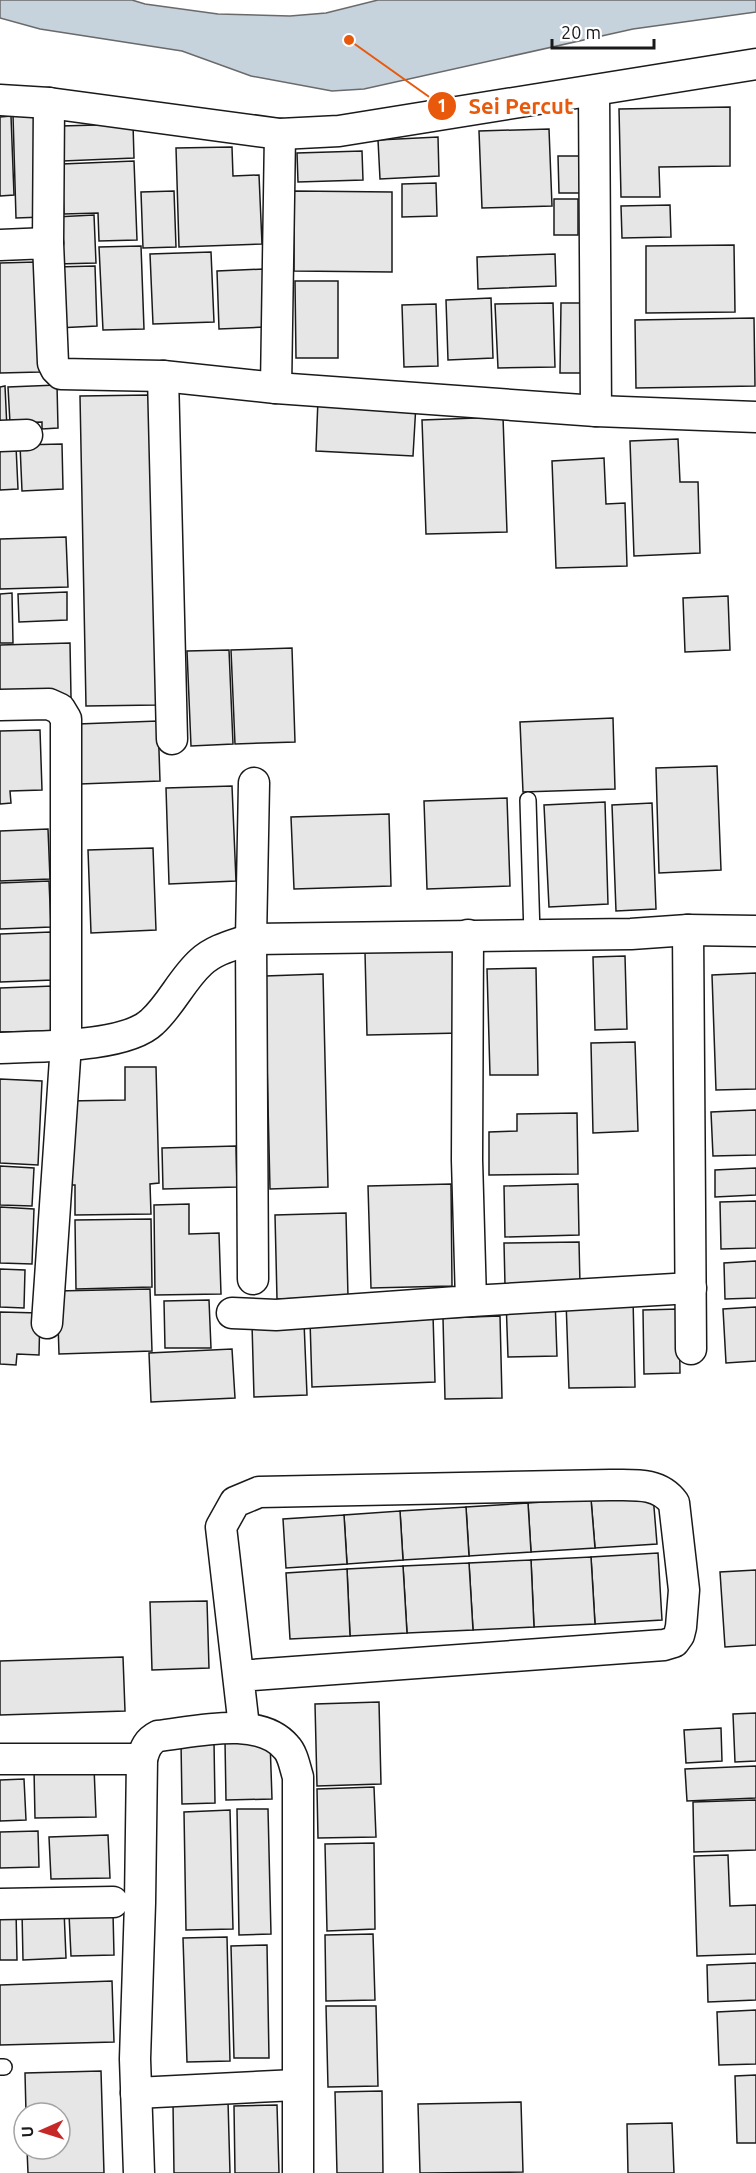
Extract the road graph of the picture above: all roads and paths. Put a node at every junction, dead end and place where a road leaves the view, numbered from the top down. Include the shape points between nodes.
1 (756, 64) edge
2 (594, 91) junction
3 (0, 100) edge
4 (49, 103) junction
5 (280, 134) junction
6 (48, 243) junction
7 (0, 245) edge
8 (163, 376) junction
9 (276, 387) junction
10 (596, 411) junction
11 (756, 417) edge
12 (0, 705) edge
13 (172, 739) dead end
14 (254, 783) dead end
15 (528, 800) dead end
16 (688, 930) junction
17 (756, 931) edge
18 (532, 934) junction
19 (468, 935) junction
20 (251, 939) junction
21 (66, 1044) junction
22 (0, 1048) edge
23 (253, 1279) dead end
24 (691, 1288) junction
25 (471, 1301) junction
26 (232, 1313) dead end
27 (47, 1323) dead end
28 (690, 1348) dead end
29 (239, 1676) junction
30 (244, 1727) junction
31 (0, 1759) edge
32 (142, 1759) junction
33 (112, 1902) dead end
34 (0, 1904) edge
35 (296, 2085) junction
36 (136, 2093) junction
37 (139, 2173) edge
38 (298, 2173) edge

1 - 2 street
2 - 5 street via 339,131
2 - 10 street
3 - 4 street
4 - 5 street
4 - 6 street
5 - 9 street
6 - 7 street
6 - 8 street via 56,369 61,374
8 - 9 street
8 - 13 street
9 - 10 street
10 - 11 street
12 - 21 street via 49,704 60,709 66,718
14 - 20 street
15 - 18 lane
16 - 17 street
16 - 18 street
16 - 24 street
18 - 19 street
19 - 20 street
19 - 25 street
20 - 21 street via 220,949 201,962 151,1024 121,1038
20 - 23 street
21 - 22 street
21 - 27 street
24 - 25 street
24 - 28 street
25 - 26 street via 276,1315
29 - 29 street via 221,1527 235,1502 258,1492 630,1485 658,1488 674,1503 684,1590 680,1635 664,1646
29 - 30 street
30 - 32 street via 158,1736 146,1746
30 - 35 street via 270,1733 288,1748 298,1777
31 - 32 street
32 - 36 street
33 - 34 street
35 - 36 street
35 - 38 street
36 - 37 street

